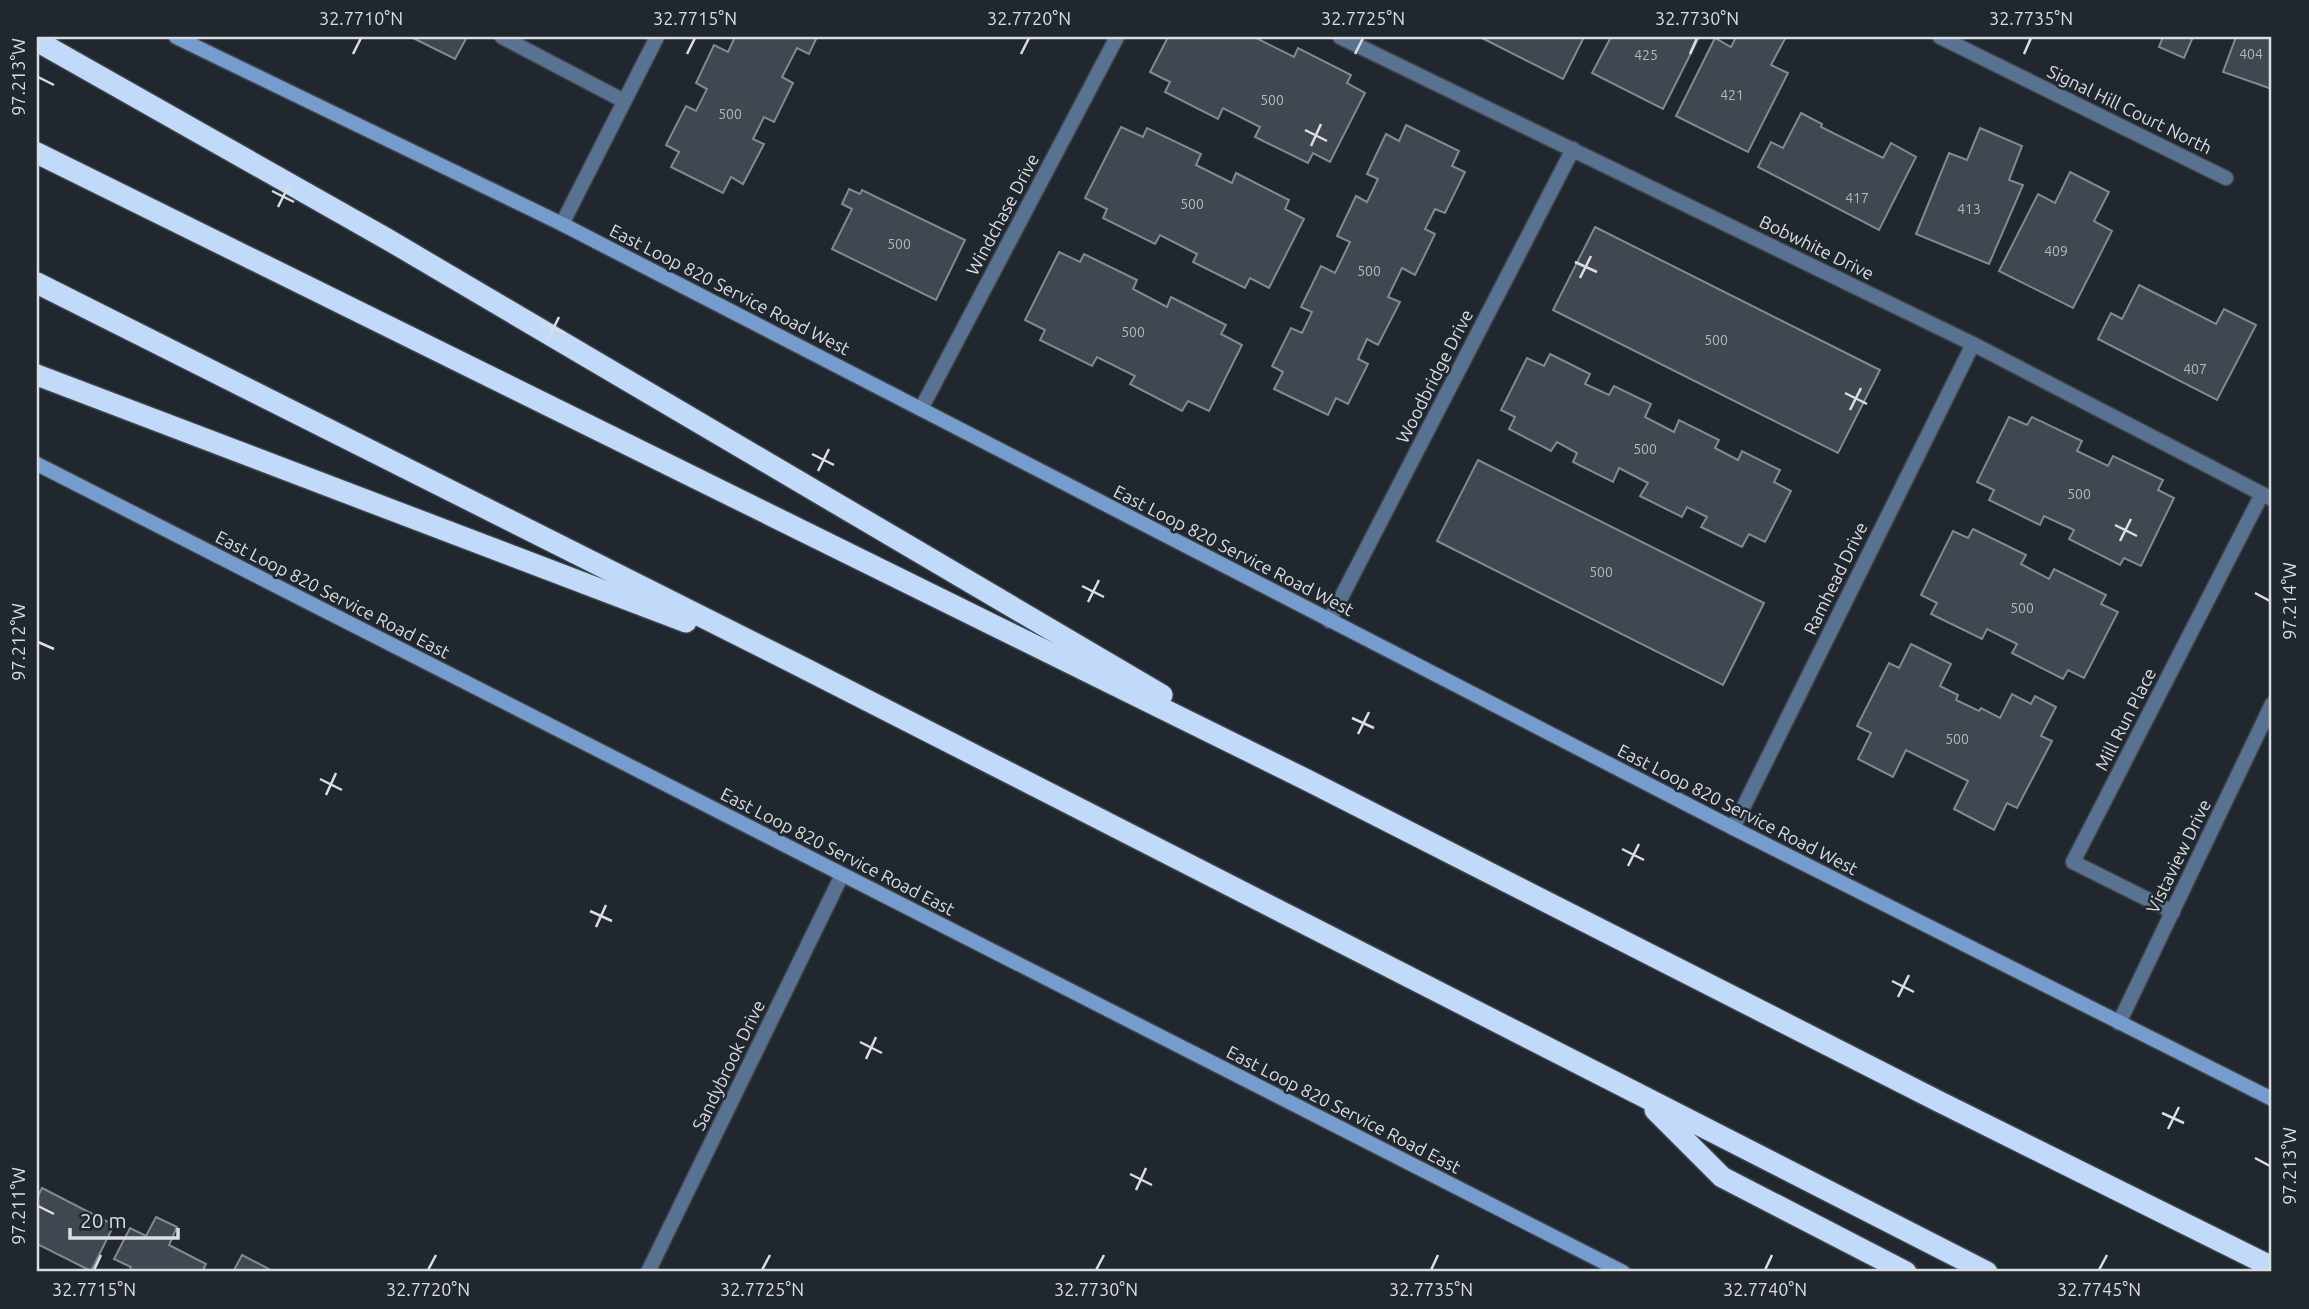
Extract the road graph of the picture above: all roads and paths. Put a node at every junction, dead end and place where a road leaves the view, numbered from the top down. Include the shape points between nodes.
1 (176, 37) edge
2 (502, 37) edge
3 (657, 37) edge
4 (1117, 37) edge
5 (1340, 37) edge
6 (1941, 37) edge
7 (37, 41) edge
8 (624, 101) junction
9 (1573, 149) junction
10 (37, 153) edge
11 (2226, 178) dead end
12 (562, 224) junction
13 (37, 283) edge
14 (1973, 344) junction
15 (37, 375) edge
16 (921, 409) junction
17 (37, 464) edge
18 (2267, 496) edge
19 (1329, 621) junction
20 (796, 664) junction
21 (2272, 704) edge
22 (1305, 779) junction
23 (1732, 828) junction
24 (842, 875) junction
25 (2173, 912) junction
26 (2119, 1023) junction
27 (1641, 1096) junction
28 (2272, 1099) edge
29 (2272, 1267) edge
30 (648, 1272) edge
31 (1623, 1272) edge
32 (1906, 1272) edge
33 (1987, 1272) edge

1 - 12 main road, East Loop 820 Service Road West
2 - 8 street
3 - 8 street
4 - 16 street, Windchase Drive
5 - 9 street, Bobwhite Drive
6 - 11 street, Signal Hill Court North
7 - 22 highway via 387,239
8 - 12 street
9 - 14 street, Bobwhite Drive
9 - 19 street, Woodbridge Drive
10 - 22 highway
12 - 16 main road, East Loop 820 Service Road West
13 - 20 highway
14 - 18 street, Bobwhite Drive
14 - 23 street, Ramhead Drive
15 - 20 highway
16 - 19 main road, East Loop 820 Service Road West
17 - 24 main road, East Loop 820 Service Road East
18 - 25 street, Mill Run Place via 2073,862
19 - 23 main road, East Loop 820 Service Road West
20 - 27 highway
21 - 25 street, Vistaview Drive
22 - 29 highway
23 - 26 main road, East Loop 820 Service Road West
24 - 30 street, Sandybrook Drive
24 - 31 main road, East Loop 820 Service Road East
25 - 26 street, Vistaview Drive
26 - 28 main road, East Loop 820 Service Road West
27 - 32 highway via 1722,1177
27 - 33 highway

